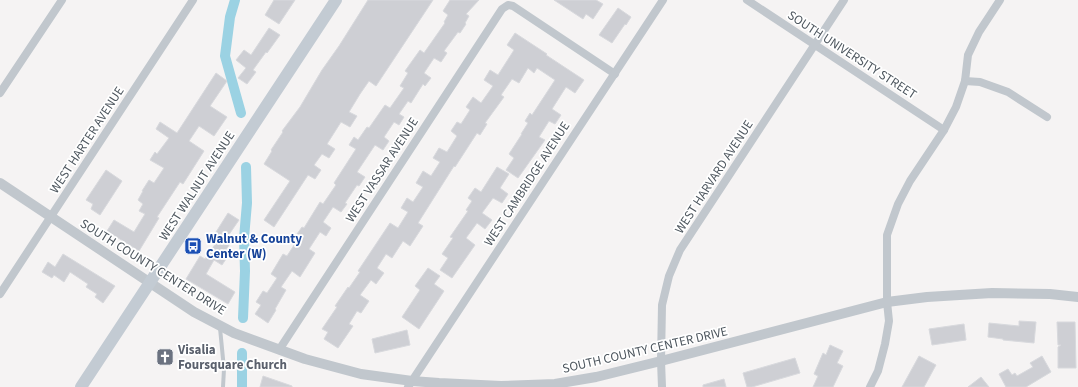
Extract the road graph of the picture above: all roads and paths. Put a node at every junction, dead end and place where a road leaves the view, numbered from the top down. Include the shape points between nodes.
1 (62, 0) edge
2 (193, 0) edge
3 (663, 0) edge
4 (747, 0) edge
5 (844, 0) edge
6 (1000, 0) edge
7 (333, 1) edge
8 (814, 45) junction
9 (615, 74) junction
10 (965, 81) junction
11 (0, 92) edge
12 (1047, 118) dead end
13 (944, 130) junction
14 (0, 183) edge
15 (50, 217) junction
16 (150, 283) junction
17 (0, 294) edge
18 (1078, 297) edge
19 (887, 302) junction
20 (219, 325) junction
21 (279, 350) junction
22 (661, 361) junction
23 (410, 384) edge
24 (554, 386) edge
25 (82, 387) edge
26 (223, 387) edge
27 (662, 387) edge
28 (870, 387) edge

1 - 11 street
2 - 15 street, WEST HARTER AVENUE
3 - 9 street, WEST CAMBRIDGE AVENUE
4 - 8 street, SOUTH UNIVERSITY STREET
5 - 8 street, WEST HARVARD AVENUE
6 - 10 street via 979,32 968,55
7 - 16 main road, WEST WALNUT AVENUE
8 - 13 street, SOUTH UNIVERSITY STREET
8 - 22 street, WEST HARVARD AVENUE via 680,250 669,276 662,305
9 - 21 street, WEST VASSAR AVENUE via 513,6 508,5 502,9
9 - 23 street, WEST CAMBRIDGE AVENUE
10 - 12 street via 980,82 1008,92
10 - 13 street
13 - 19 street via 910,181 898,204 887,235
14 - 15 street, SOUTH COUNTY CENTER DRIVE
15 - 16 street, SOUTH COUNTY CENTER DRIVE
15 - 17 street, WEST HARTER AVENUE
16 - 20 street, SOUTH COUNTY CENTER DRIVE
16 - 25 main road, WEST WALNUT AVENUE
18 - 19 street, SOUTH COUNTY CENTER DRIVE via 992,293
19 - 22 street, SOUTH COUNTY CENTER DRIVE
19 - 28 street via 889,321 885,344 878,371
20 - 21 street, SOUTH COUNTY CENTER DRIVE
20 - 26 lane via 224,369
21 - 23 street, SOUTH COUNTY CENTER DRIVE via 361,374
22 - 24 street, SOUTH COUNTY CENTER DRIVE
22 - 27 street, WEST HARVARD AVENUE
23 - 24 street, SOUTH COUNTY CENTER DRIVE

